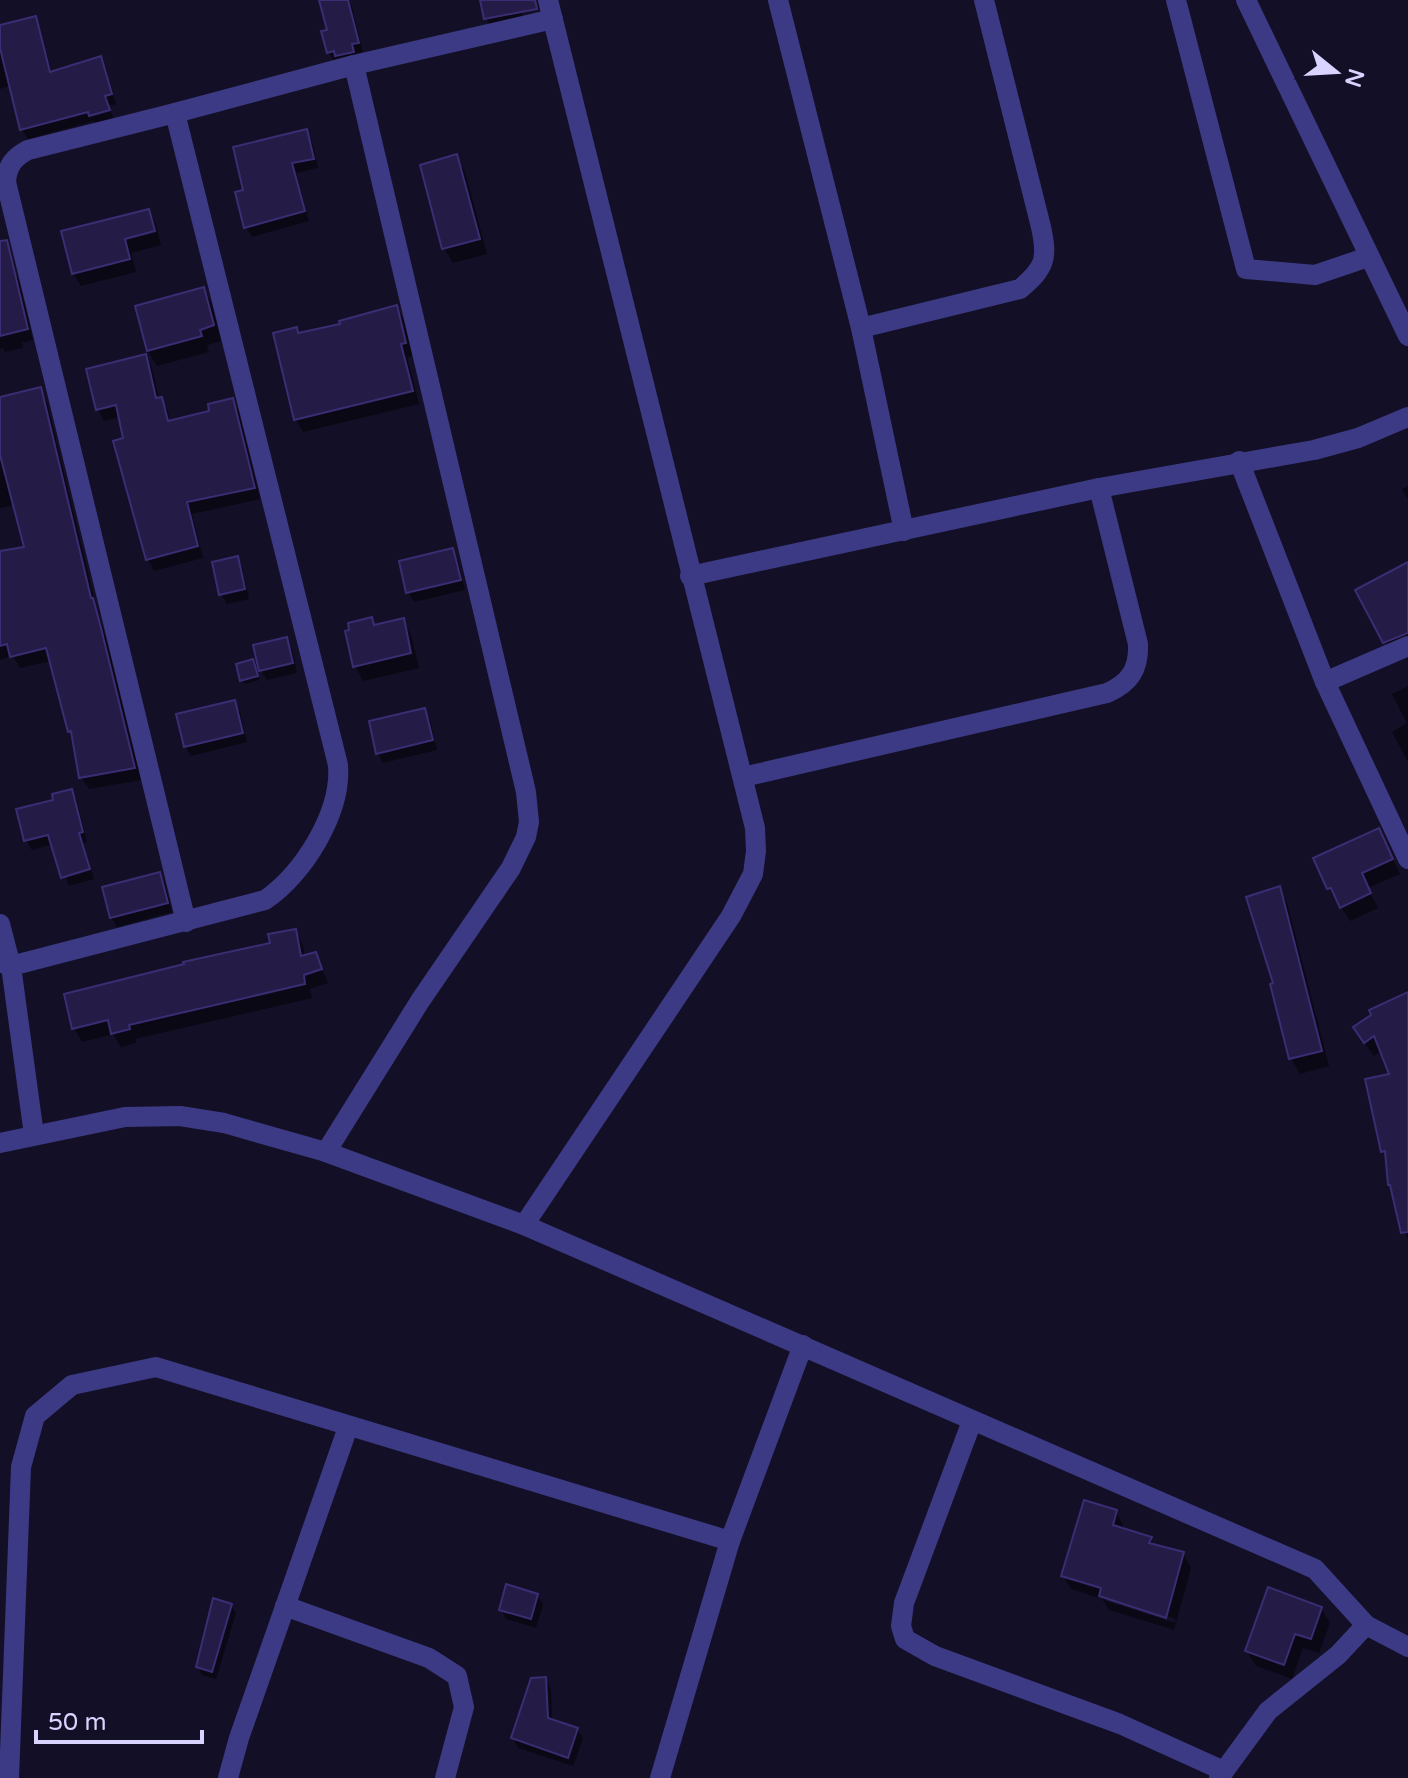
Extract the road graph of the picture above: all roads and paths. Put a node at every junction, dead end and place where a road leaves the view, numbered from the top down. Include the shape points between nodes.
1 (778, 0) edge
2 (984, 0) edge
3 (1176, 0) edge
4 (1246, 0) edge
5 (550, 10) edge
6 (354, 65) junction
7 (175, 113) junction
8 (1368, 257) junction
9 (861, 328) junction
10 (1408, 336) edge
11 (1408, 417) edge
12 (1239, 461) junction
13 (1099, 488) junction
14 (904, 531) junction
15 (690, 576) junction
16 (1408, 646) edge
17 (1325, 682) junction
18 (743, 777) junction
19 (1408, 859) edge
20 (186, 922) junction
21 (0, 924) edge
22 (5, 964) edge
23 (34, 1135) junction
24 (0, 1143) edge
25 (326, 1152) junction
26 (524, 1225) junction
27 (803, 1345) junction
28 (972, 1421) junction
29 (348, 1427) junction
30 (730, 1541) junction
31 (285, 1606) junction
32 (1366, 1625) junction
33 (1408, 1647) edge
34 (1221, 1775) edge
35 (9, 1778) edge
36 (228, 1778) edge
37 (445, 1778) edge
38 (660, 1778) edge

1 - 9 street
2 - 9 street via 1043,235 1044,264 1020,289
3 - 8 street via 1246,269 1315,275
4 - 8 street
5 - 6 street
5 - 15 street
6 - 7 street
6 - 25 street via 529,822 511,868
7 - 20 street via 339,775 335,803 319,838 275,894 255,905
7 - 20 street via 28,150 11,164 6,182
8 - 10 street
9 - 14 street
11 - 12 street via 1339,444
12 - 13 street
12 - 17 street
13 - 14 street
13 - 18 street via 1138,644 1139,661 1122,686
14 - 15 street
15 - 18 street
16 - 17 street
17 - 19 street
18 - 26 street via 756,851 745,892
20 - 22 street
21 - 22 street
22 - 23 street
23 - 24 street
23 - 25 street via 125,1117 180,1116
25 - 26 street
26 - 27 street
27 - 28 street
27 - 30 street
28 - 32 street via 1315,1569
28 - 34 street via 904,1603 905,1639 935,1656 1120,1724
29 - 30 street
29 - 31 street
29 - 35 street via 156,1367 72,1385 35,1416 21,1467
30 - 38 street
31 - 36 street
31 - 37 street via 429,1658 457,1676 464,1707
32 - 33 street
32 - 34 street via 1338,1655 1268,1711

